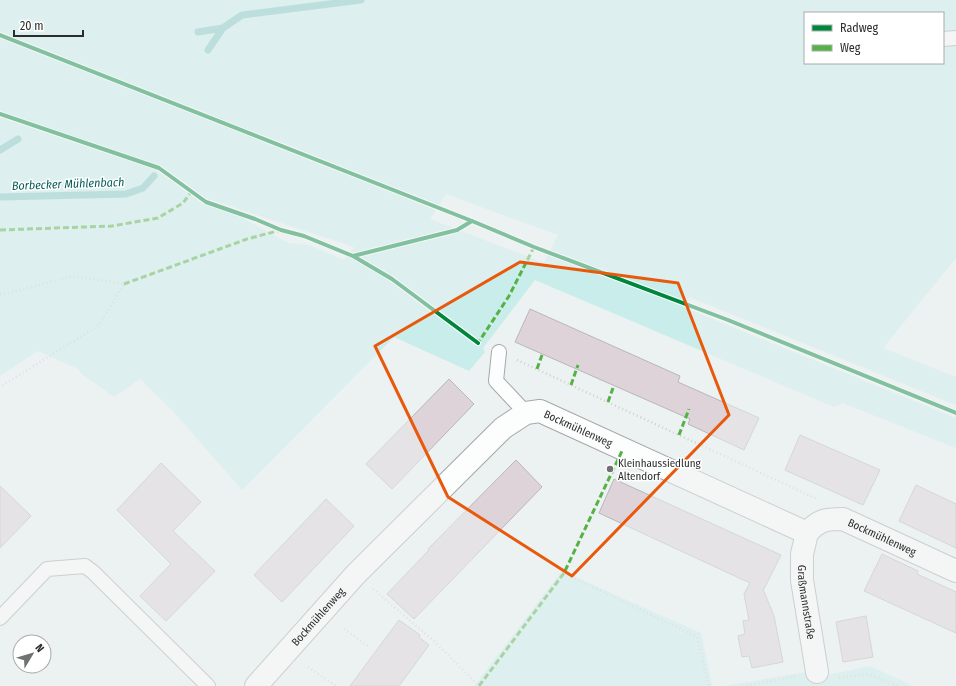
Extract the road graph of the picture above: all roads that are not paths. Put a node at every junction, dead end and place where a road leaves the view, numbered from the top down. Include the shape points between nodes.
1 (956, 38) edge
2 (944, 39) edge
3 (500, 352) road end
4 (526, 413) junction
5 (806, 533) junction
6 (956, 570) edge
7 (0, 618) edge
8 (817, 672) dead end
9 (208, 686) edge
10 (256, 686) edge

1 - 2 lane
3 - 4 lane via 496,381
4 - 5 street, Bockmühlenweg via 540,411
4 - 10 street, Bockmühlenweg via 503,428 356,574
5 - 6 street, Bockmühlenweg via 827,519 843,519
5 - 8 street, Graßmannstraße via 802,554 802,580
7 - 9 lane via 47,569 85,566

